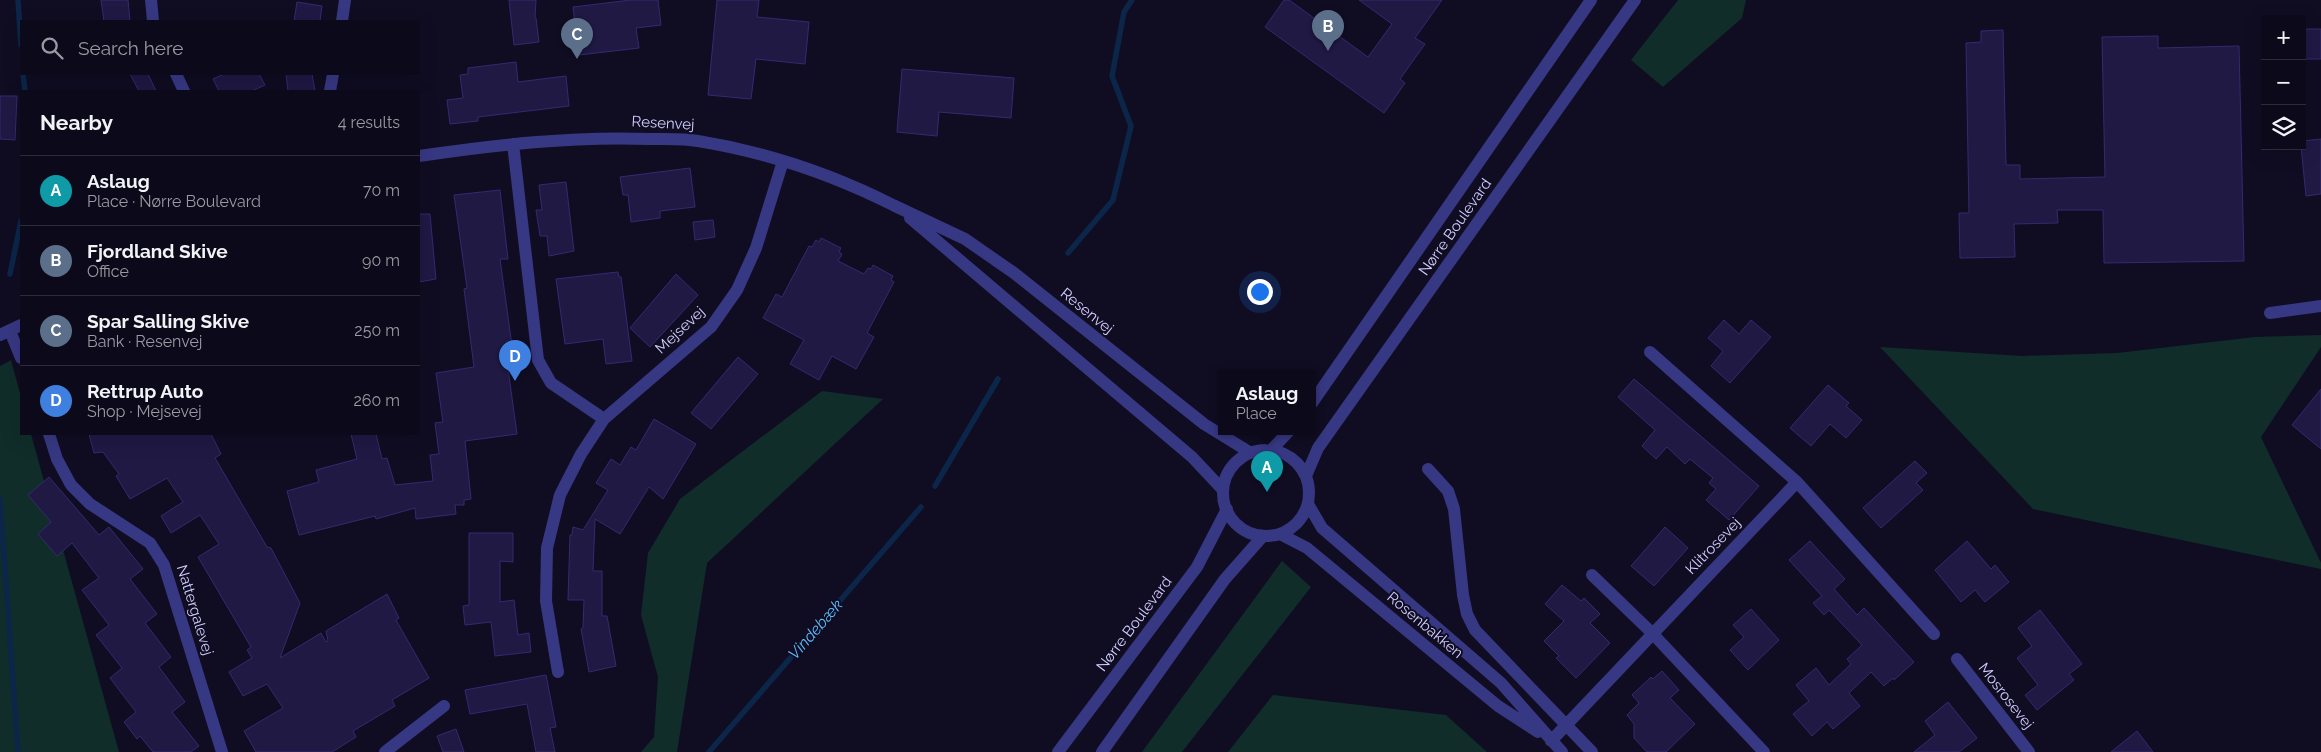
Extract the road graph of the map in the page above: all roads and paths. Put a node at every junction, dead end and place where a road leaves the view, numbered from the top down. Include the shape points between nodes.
1 (151, 0) edge
2 (345, 0) edge
3 (1591, 0) edge
4 (1635, 0) edge
5 (154, 20) edge
6 (342, 20) edge
7 (176, 75) edge
8 (333, 75) edge
9 (184, 90) edge
10 (330, 90) edge
11 (512, 144) junction
12 (420, 156) edge
13 (783, 161) junction
14 (895, 206) junction
15 (2321, 306) edge
16 (2270, 313) dead end
17 (10, 330) edge
18 (1650, 352) dead end
19 (20, 355) edge
20 (1316, 397) edge
21 (604, 419) junction
22 (1218, 433) edge
23 (49, 435) edge
24 (1222, 435) edge
25 (1285, 435) edge
26 (1271, 450) junction
27 (1251, 453) junction
28 (1428, 469) dead end
29 (1306, 476) junction
30 (1797, 482) junction
31 (1224, 490) junction
32 (1308, 504) junction
33 (1227, 509) junction
34 (1280, 534) junction
35 (1263, 536) junction
36 (1592, 575) dead end
37 (1652, 633) junction
38 (1934, 634) dead end
39 (1957, 659) dead end
40 (558, 672) dead end
41 (444, 706) dead end
42 (1567, 724) junction
43 (1551, 740) junction
44 (222, 752) edge
45 (385, 752) edge
46 (1058, 752) edge
47 (1102, 752) edge
48 (1562, 752) edge
49 (1592, 752) edge
50 (1764, 752) edge
51 (2029, 752) edge

1 - 5 street
2 - 6 street
3 - 20 street, Nørre Boulevard
4 - 29 street, Nørre Boulevard via 1318,448
7 - 9 street
8 - 10 street
11 - 12 street, Resenvej
11 - 13 street, Resenvej via 614,138 697,140
11 - 21 street via 538,360 551,384
13 - 14 street, Resenvej via 864,190
13 - 21 street, Mejsevej via 756,248 737,290 711,326
14 - 22 street, Resenvej via 964,240 1014,274
14 - 31 street, Resenvej via 1192,457
15 - 16 street
17 - 19 street
18 - 30 street
21 - 40 street, Mejsevej via 560,495 547,548 546,601
23 - 44 street, Nattergalevej via 57,459 71,485 90,504 150,543 164,565
24 - 27 street, Resenvej
25 - 26 street
26 - 27 street
26 - 29 street via 1292,458
27 - 31 street via 1232,467
28 - 42 street via 1448,492 1454,509 1467,614 1475,630
29 - 32 street
30 - 37 street, Klitrosevej
30 - 38 street
31 - 33 street
32 - 34 street via 1297,523
32 - 43 street, Rosenbakken via 1322,528 1502,683
33 - 35 street via 1241,528
33 - 46 street, Nørre Boulevard via 1197,567
34 - 35 street
34 - 43 street, Rosenbakken via 1307,548 1498,706
35 - 47 street via 1225,579
36 - 37 street
37 - 42 street, Klitrosevej
37 - 50 street
39 - 51 street, Mosrosevej
41 - 45 street
42 - 43 street, Klitrosevej
42 - 49 street
43 - 48 street, Rosenbakken

